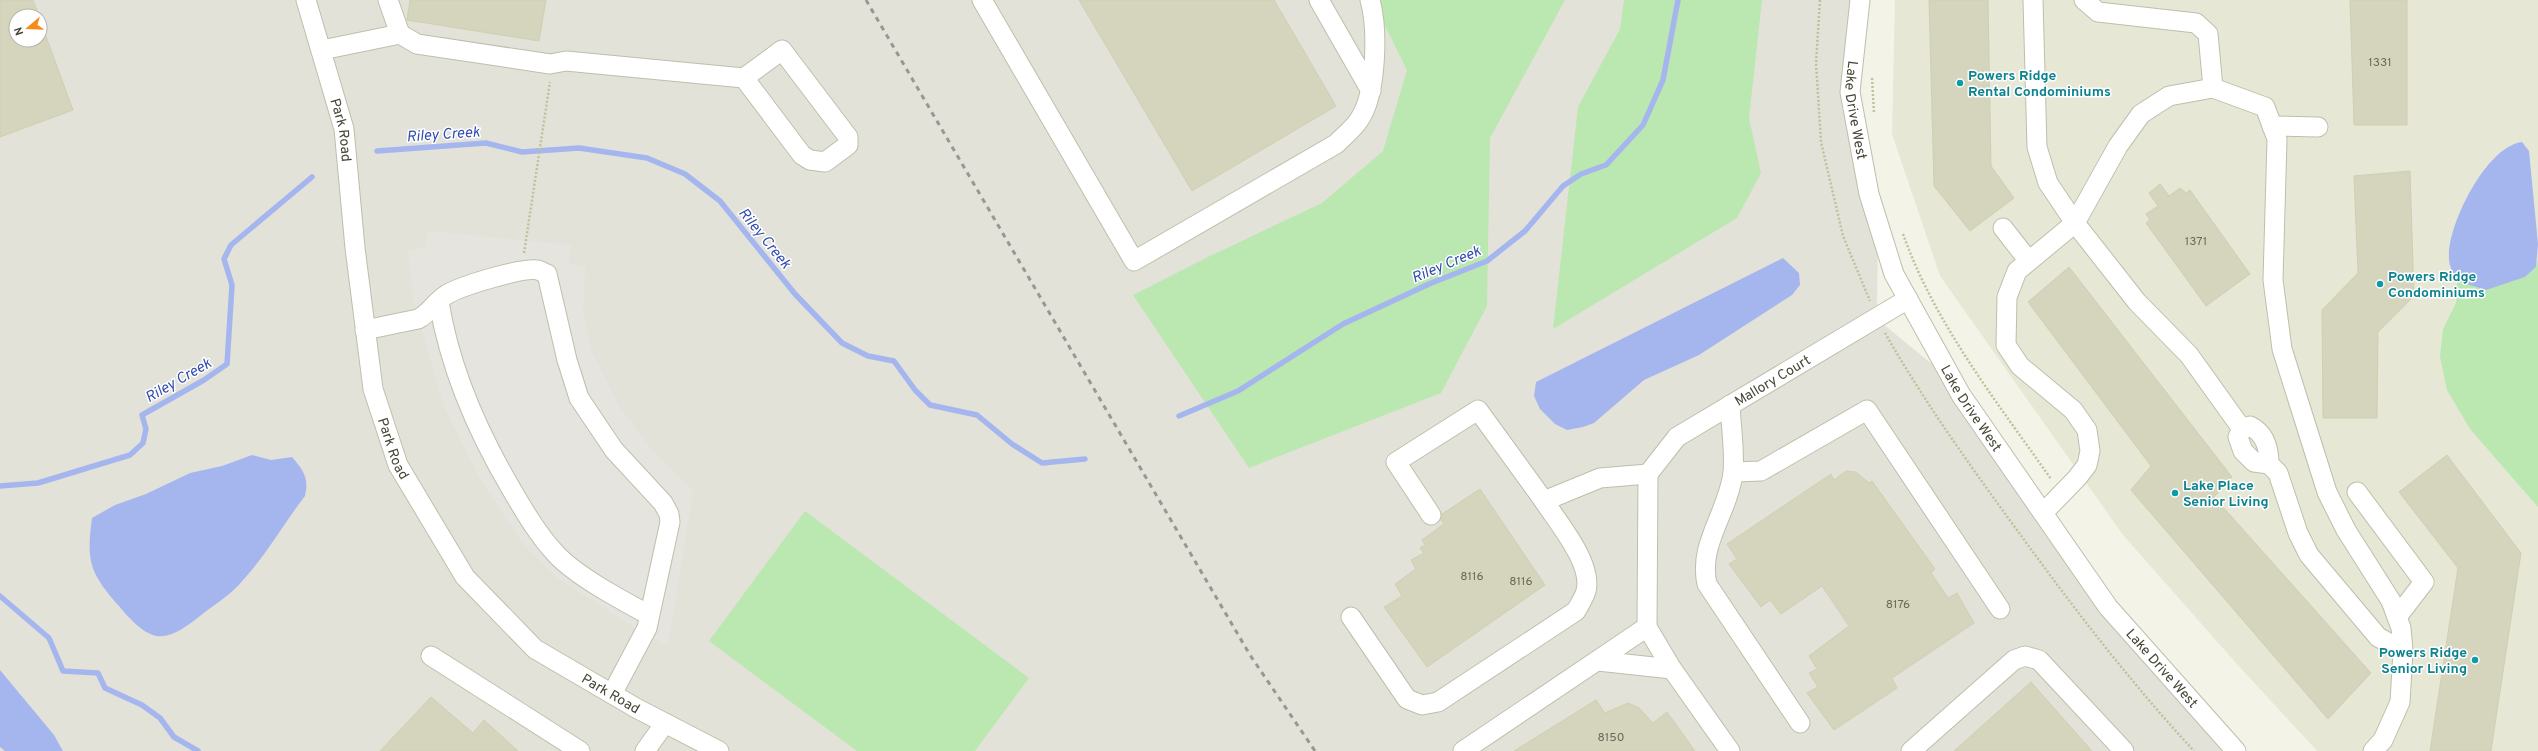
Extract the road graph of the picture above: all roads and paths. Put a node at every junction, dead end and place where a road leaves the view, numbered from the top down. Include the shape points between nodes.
1 (306, 0) edge
2 (388, 0) edge
3 (982, 0) edge
4 (1319, 0) edge
5 (1370, 0) edge
6 (1860, 0) edge
7 (2033, 0) edge
8 (2084, 0) edge
9 (400, 34) junction
10 (322, 50) junction
11 (1871, 72) dead end
12 (744, 78) junction
13 (550, 84) dead end
14 (2213, 88) junction
15 (1372, 91) junction
16 (1875, 115) dead end
17 (2272, 126) junction
18 (2318, 127) dead end
19 (2075, 223) junction
20 (2003, 228) dead end
21 (1902, 231) dead end
22 (2028, 260) junction
23 (522, 272) junction
24 (1908, 299) junction
25 (439, 302) junction
26 (365, 330) junction
27 (1730, 405) junction
28 (1733, 472) junction
29 (1648, 474) junction
30 (2357, 492) dead end
31 (2061, 494) junction
32 (1544, 501) junction
33 (2043, 513) junction
34 (1431, 515) dead end
35 (2000, 609) dead end
36 (649, 615) junction
37 (1351, 617) dead end
38 (2397, 617) junction
39 (1647, 627) junction
40 (2403, 651) junction
41 (431, 656) dead end
42 (1598, 661) junction
43 (1672, 670) junction
44 (612, 694) junction
45 (665, 723) junction
46 (1800, 723) dead end
47 (580, 751) edge
48 (645, 751) edge
49 (719, 751) edge
50 (1463, 751) edge
51 (1730, 751) edge
52 (1911, 751) edge
53 (2124, 751) edge
54 (2236, 751) edge
55 (2373, 751) edge

1 - 10 street, Park Road
2 - 9 street
3 - 15 street via 1134,261 1336,144 1360,120
4 - 15 street
5 - 15 street via 1374,17
6 - 24 street, Lake Drive West via 1850,92 1869,194 1894,274
7 - 19 street via 2037,147 2048,183
8 - 14 street via 2098,12 2196,23 2208,34
9 - 10 street
9 - 12 street via 417,44 550,64 566,61
10 - 26 street, Park Road via 344,129
11 - 16 path
12 - 12 street via 782,50 848,137 848,145 824,162 810,160 802,155
13 - 23 path
14 - 17 street via 2265,107
14 - 19 street via 2169,96 2140,114 2118,146
17 - 18 street
17 - 38 street via 2277,139 2273,280 2282,349 2327,492 2346,530 2391,602
19 - 22 street
19 - 40 street via 2138,302 2189,355 2242,429 2238,437 2243,451 2254,462 2269,464 2278,473 2298,533 2309,555 2378,637
20 - 22 street
21 - 31 path via 1912,261 1952,333
22 - 31 street via 2017,271 2007,297 2006,345 2020,366 2072,410 2087,430 2090,451 2087,465
23 - 25 street via 463,287
23 - 36 street via 538,270 547,274 566,360 579,398 614,450 664,503 669,514 670,522
24 - 27 street, Mallory Court
24 - 33 street, Lake Drive West via 1961,395
25 - 26 street via 418,319
25 - 36 street via 458,380 497,466 529,520 556,555 622,601
26 - 44 street, Park Road via 373,389 398,465 465,577 535,649
27 - 28 street
27 - 29 street, Mallory Court via 1677,437
28 - 35 street via 1761,471 1867,410
28 - 46 street via 1725,510 1708,546 1703,567 1707,584
29 - 32 street via 1600,478
29 - 39 street
30 - 38 street via 2424,582
31 - 33 street
32 - 34 street via 1478,410 1396,462
32 - 37 street via 1584,563 1587,577 1585,592 1576,611 1438,702 1422,705 1408,699
33 - 54 street, Lake Drive West via 2108,607
36 - 44 street via 647,628
38 - 40 street via 2401,628
39 - 42 street
39 - 43 street
40 - 55 street via 2400,702 2383,740
41 - 47 street
42 - 43 street
42 - 50 street
43 - 51 street
44 - 45 street, Park Road
45 - 48 street
45 - 49 street, Park Road
52 - 53 street via 2014,660 2025,656 2039,660

